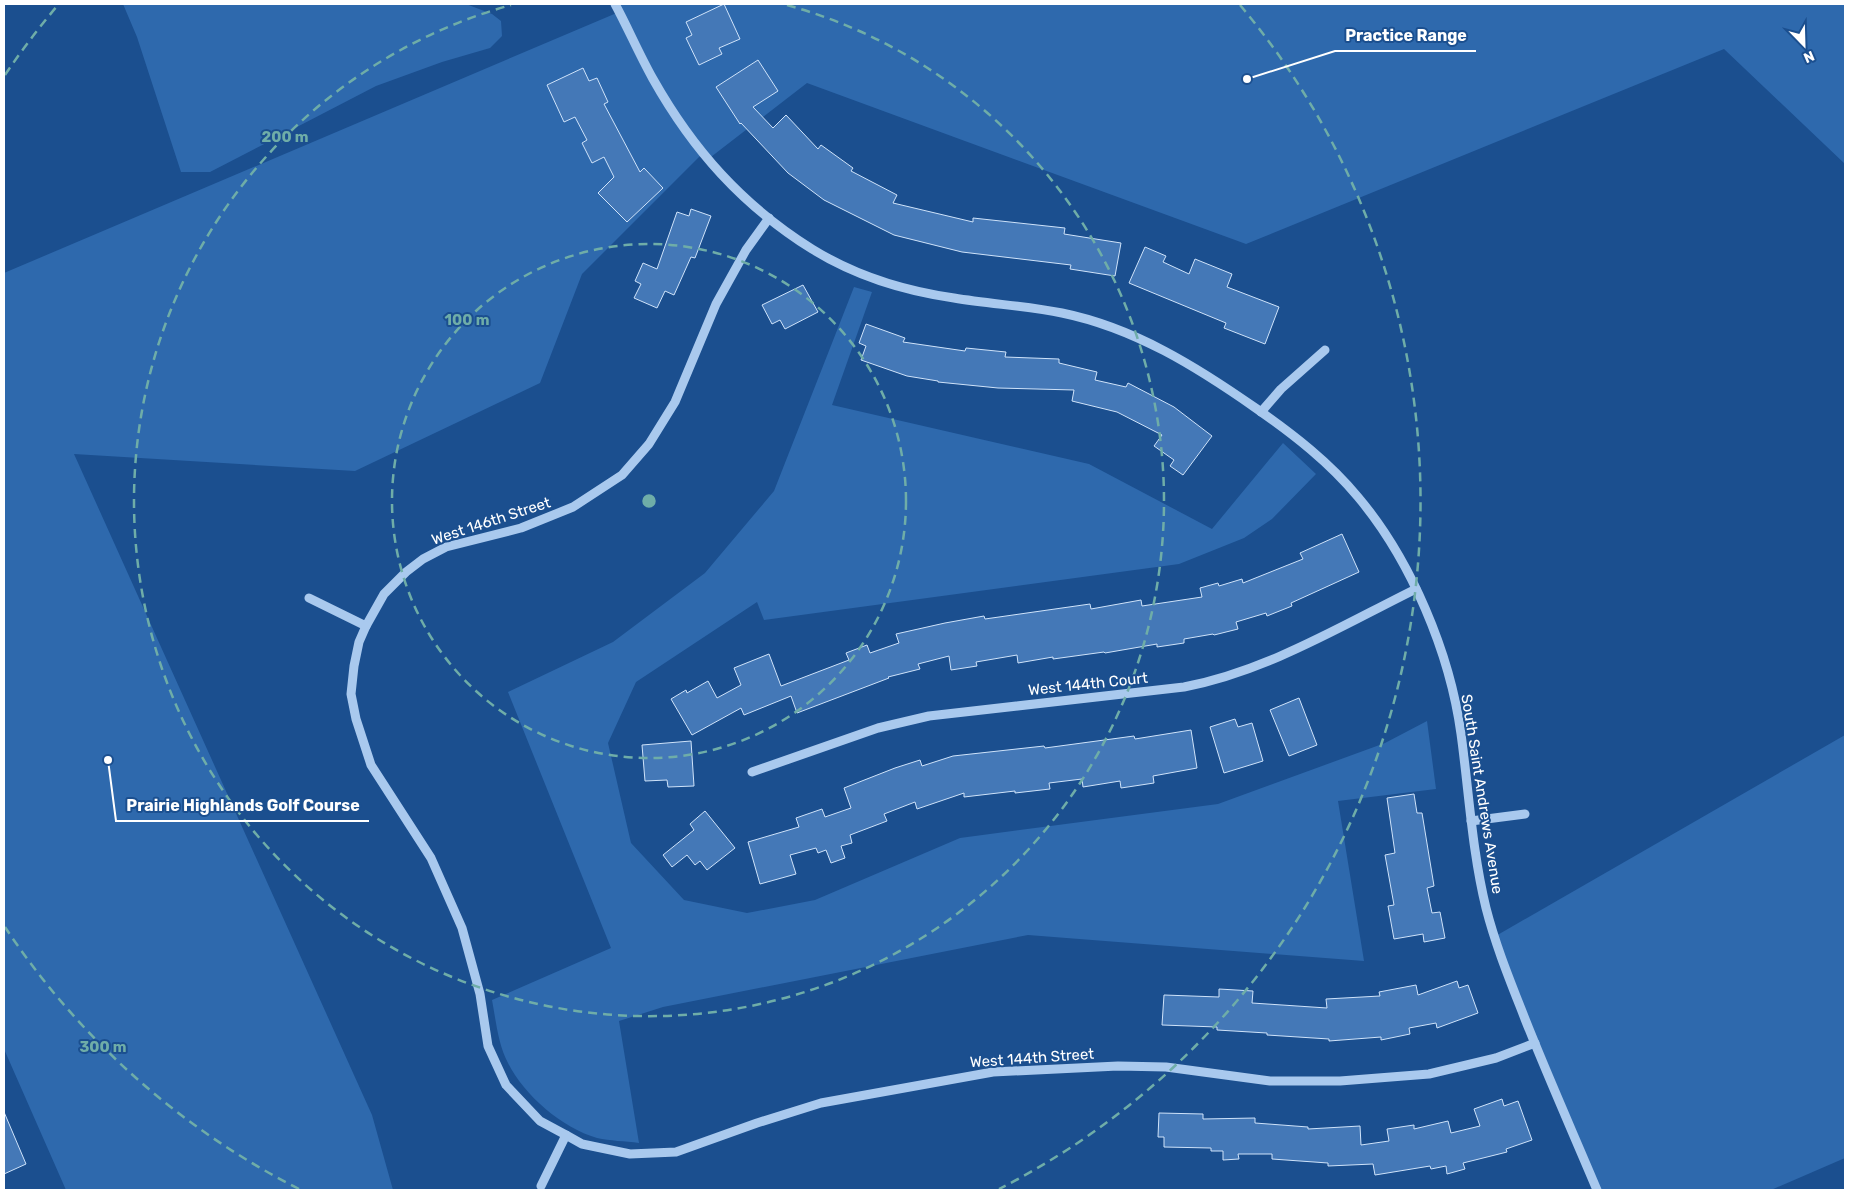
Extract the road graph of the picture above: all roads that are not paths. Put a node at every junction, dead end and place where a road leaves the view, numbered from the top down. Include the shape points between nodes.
1 (615, 4) edge
2 (769, 218) junction
3 (1325, 350) dead end
4 (1261, 412) junction
5 (1416, 589) junction
6 (309, 598) dead end
7 (366, 626) junction
8 (752, 772) dead end
9 (1524, 814) dead end
10 (1471, 821) junction
11 (1535, 1043) junction
12 (566, 1135) junction
13 (541, 1186) dead end
14 (1597, 1190) edge

1 - 2 street, South Saint Andrews Avenue via 651,75 702,154 732,187
2 - 4 street, South Saint Andrews Avenue via 815,251 880,280 929,294 1058,312 1112,327 1174,356
2 - 7 street, West 146th Street via 746,250 716,304 675,402 649,444 622,475 573,507 521,528 446,547 423,558 384,594
3 - 4 street via 1281,389
4 - 5 street, South Saint Andrews Avenue via 1315,453 1358,497 1395,550
5 - 8 street, West 144th Court via 1285,654 1210,682 929,716 878,728
5 - 10 street, South Saint Andrews Avenue via 1454,694
6 - 7 street
7 - 12 street, West 146th Street via 354,666 352,694 356,719 371,765 431,858 462,928 480,994 488,1046 506,1085 540,1121
9 - 10 street
10 - 11 street, South Saint Andrews Avenue via 1480,879 1494,936
11 - 12 street, West 144th Street via 1496,1058 1429,1074 1340,1081 1270,1081 1166,1067 993,1072 820,1103 676,1152 630,1154 582,1144
11 - 14 street, South Saint Andrews Avenue
12 - 13 street

